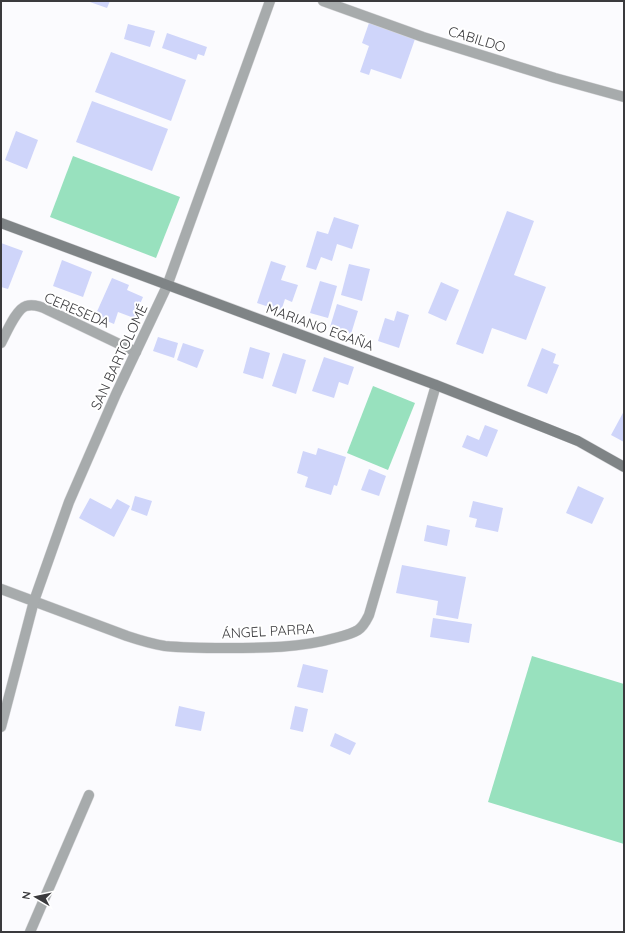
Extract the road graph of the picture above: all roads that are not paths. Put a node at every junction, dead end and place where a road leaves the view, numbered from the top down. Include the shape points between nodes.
1 (270, 1) edge
2 (324, 1) edge
3 (624, 97) edge
4 (1, 223) edge
5 (167, 286) junction
6 (1, 343) edge
7 (136, 352) junction
8 (436, 385) junction
9 (624, 467) edge
10 (1, 589) edge
11 (34, 601) junction
12 (1, 727) edge
13 (89, 795) dead end
14 (30, 932) edge

1 - 5 street, SAN BARTOLOMÉ
2 - 3 street, CABILDO via 423,37
4 - 5 street, MARIANO EGAÑA
5 - 7 street, SAN BARTOLOMÉ
5 - 8 street, MARIANO EGAÑA
6 - 7 street, CERESEDA via 16,314 26,306 32,306 48,310
7 - 11 street, SAN BARTOLOMÉ via 69,502
8 - 9 street, MARIANO EGAÑA via 563,435
8 - 11 street, ÁNGEL PARRA via 369,615 365,624 357,631 319,643 286,646 163,646 127,636
10 - 11 street, ÁNGEL PARRA
11 - 12 street, SAN BARTOLOMÉ
13 - 14 street

